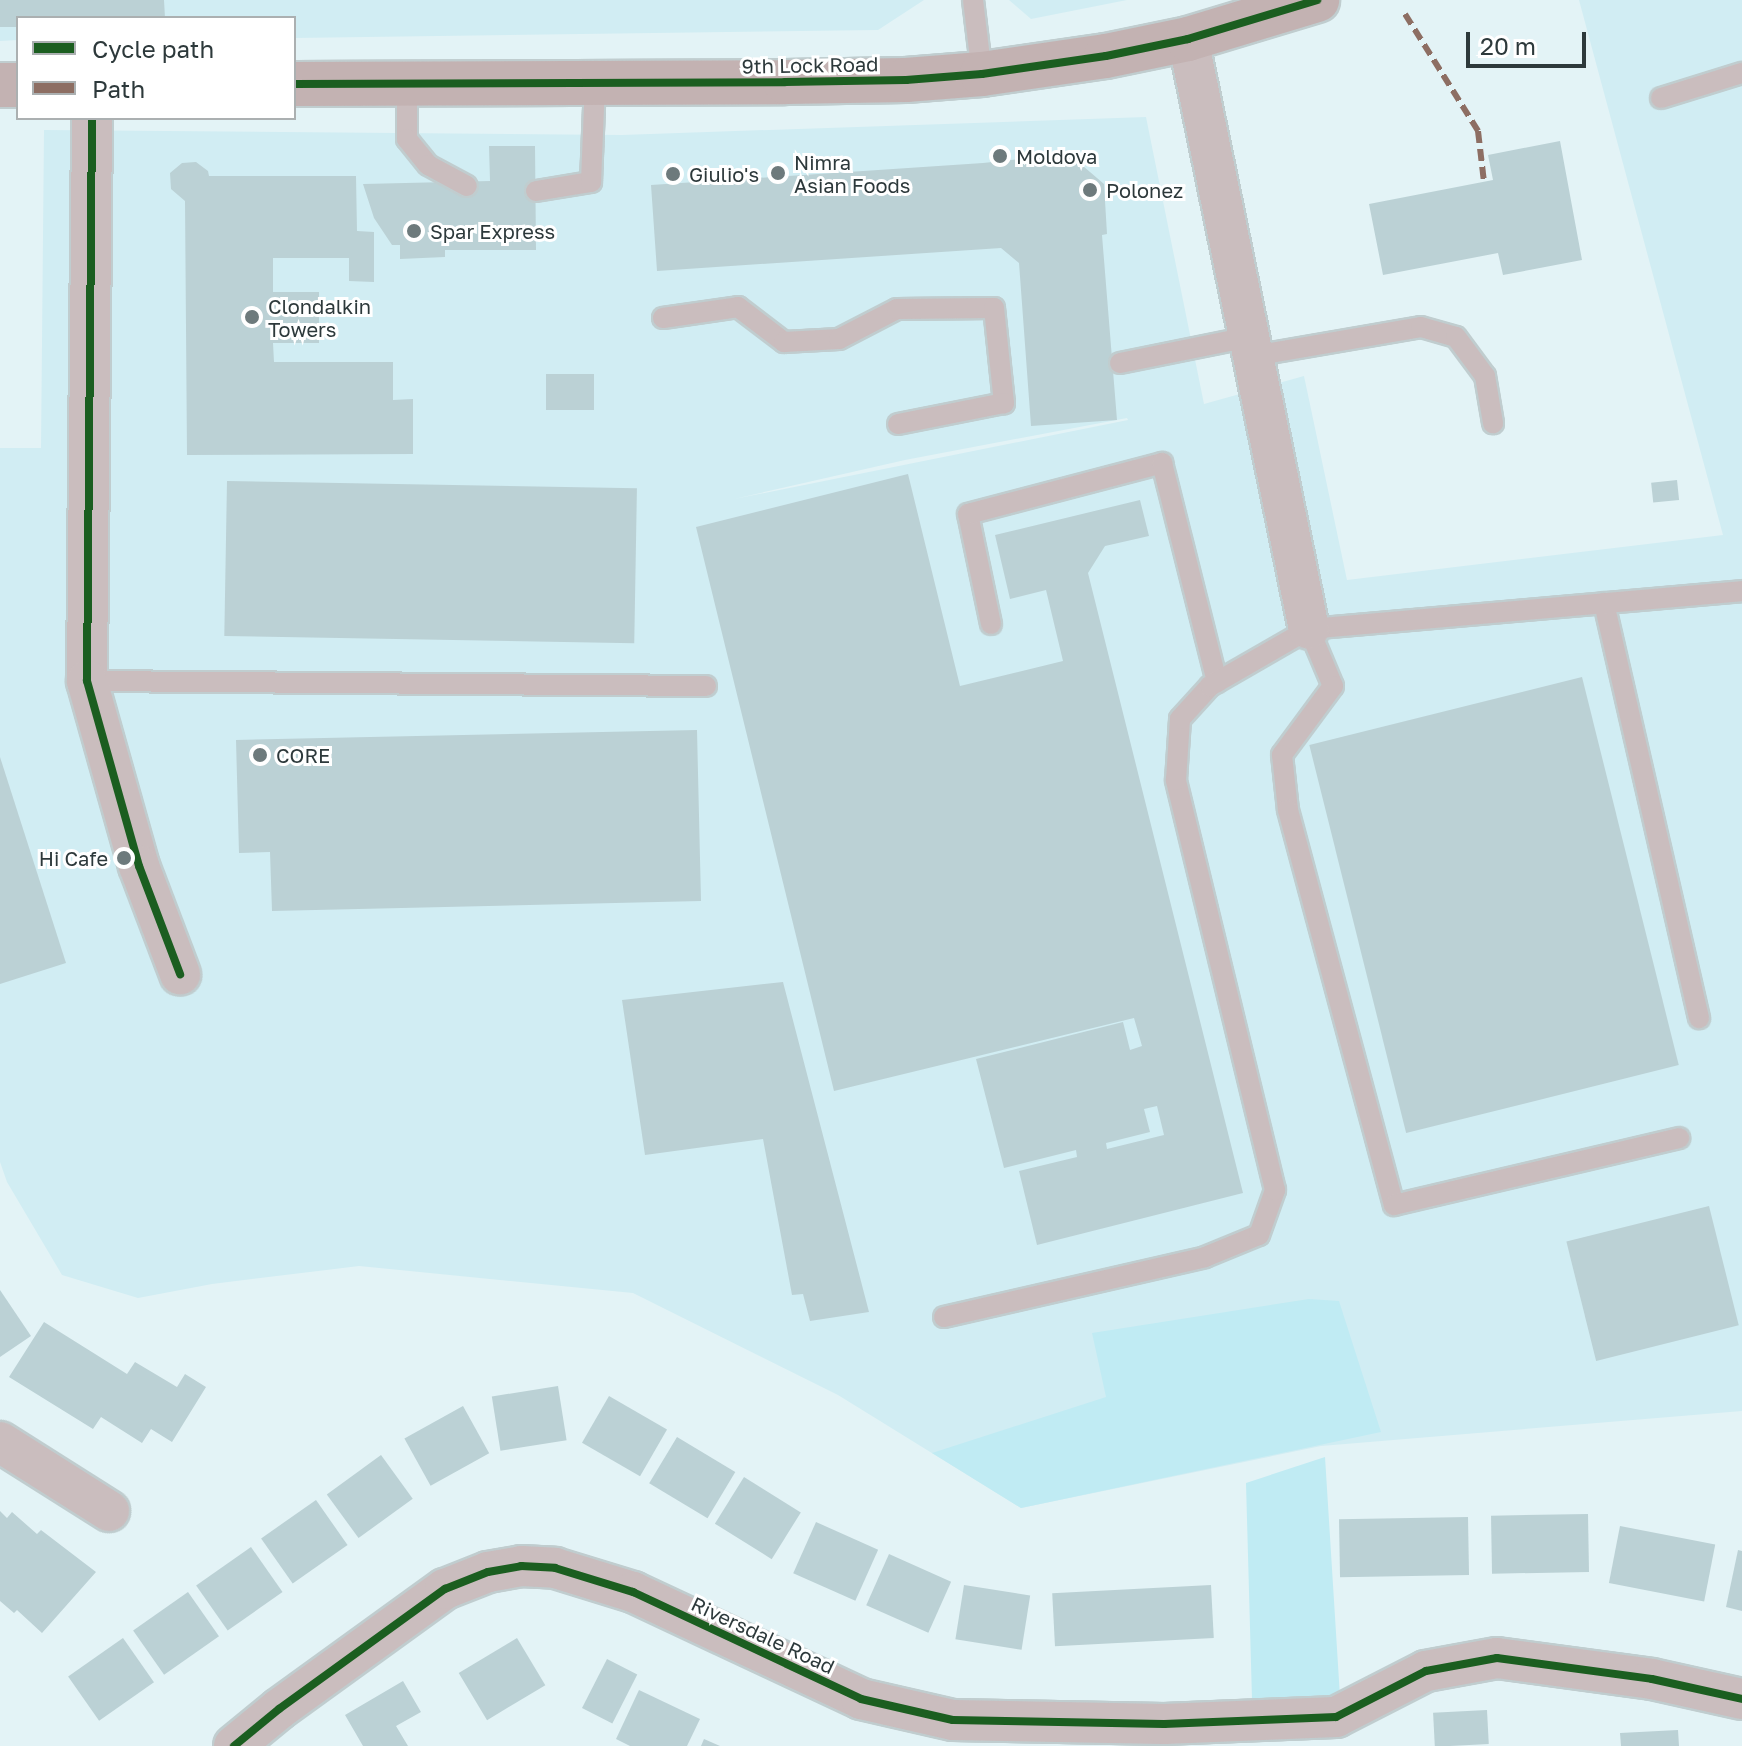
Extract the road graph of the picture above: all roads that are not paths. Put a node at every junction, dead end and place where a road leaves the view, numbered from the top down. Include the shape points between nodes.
1 (973, 0) edge
2 (1317, 0) edge
3 (1188, 39) junction
4 (1742, 73) edge
5 (982, 74) junction
6 (595, 83) junction
7 (296, 84) edge
8 (407, 84) junction
9 (1661, 98) dead end
10 (92, 120) edge
11 (467, 186) dead end
12 (536, 191) dead end
13 (663, 318) dead end
14 (1251, 346) junction
15 (1120, 363) dead end
16 (1493, 423) dead end
17 (898, 424) dead end
18 (1742, 591) edge
19 (1604, 603) junction
20 (991, 624) dead end
21 (1309, 629) junction
22 (87, 681) junction
23 (1217, 682) junction
24 (706, 686) dead end
25 (180, 974) dead end
26 (1699, 1018) dead end
27 (1679, 1138) dead end
28 (944, 1317) dead end
29 (0, 1442) edge
30 (109, 1511) dead end
31 (1742, 1699) edge
32 (1337, 1732) edge
33 (234, 1746) edge

1 - 5 lane
2 - 3 street, 9th Lock Road
3 - 5 street, 9th Lock Road
3 - 14 street
4 - 9 lane
5 - 6 street, 9th Lock Road via 906,80
6 - 8 street, 9th Lock Road
6 - 12 lane via 591,182
7 - 8 street, 9th Lock Road
8 - 11 lane via 407,139 428,165
10 - 22 street
13 - 17 lane via 738,307 784,342 839,339 897,309 994,308 1012,384 1004,403
14 - 15 lane
14 - 16 lane via 1421,327 1456,337 1485,376
14 - 21 street
18 - 19 lane
19 - 21 lane
19 - 26 lane
20 - 23 lane via 968,514 1162,463
21 - 23 lane
21 - 27 lane via 1333,686 1282,755 1288,810 1394,1205
22 - 24 lane
22 - 25 street via 139,866
23 - 28 lane via 1180,719 1176,780 1275,1190 1259,1235 1205,1257
29 - 30 street
31 - 32 street via 1652,1679 1497,1658 1426,1671
32 - 33 street, Riversdale Road via 953,1720 861,1699 633,1592 555,1568 521,1566 445,1589

